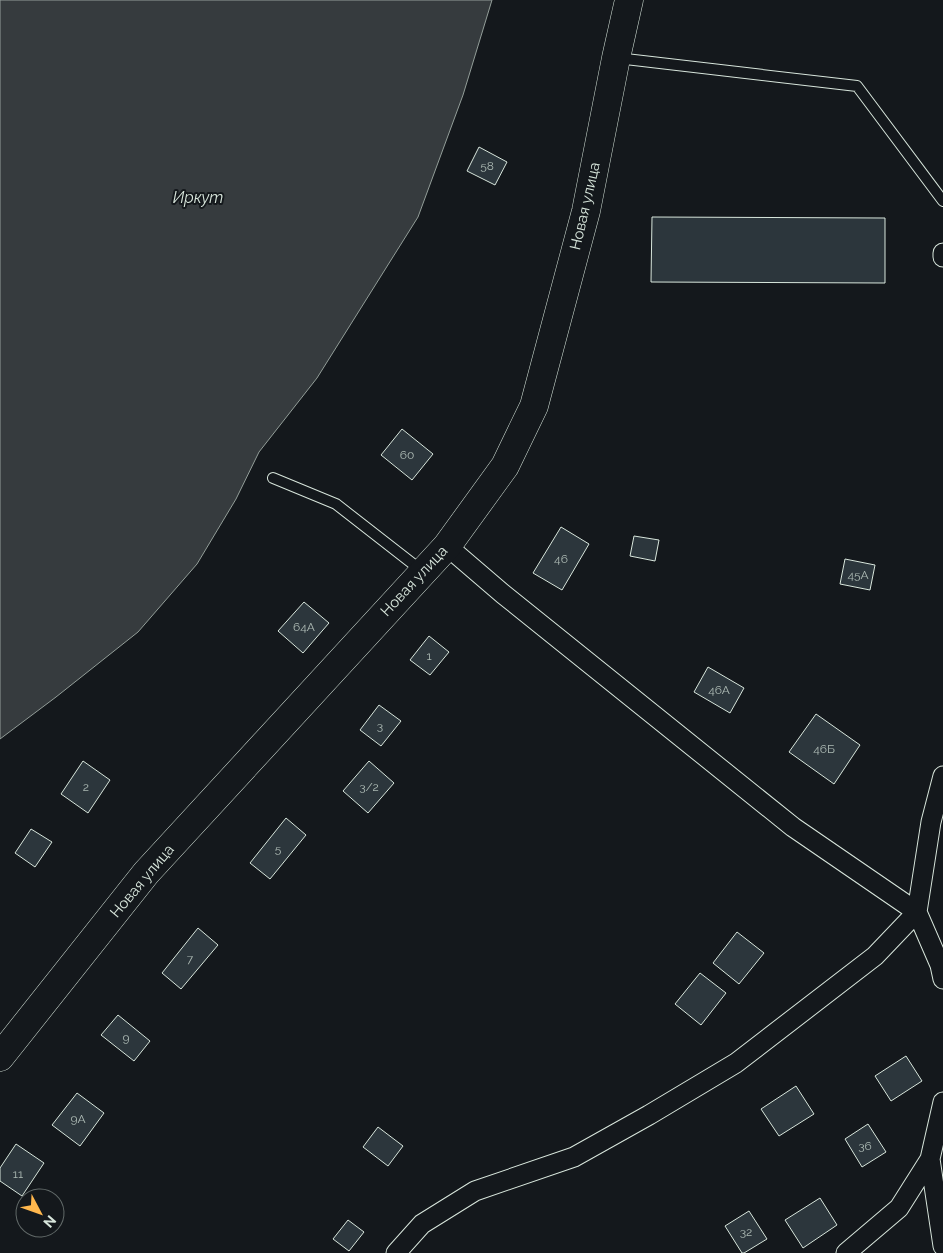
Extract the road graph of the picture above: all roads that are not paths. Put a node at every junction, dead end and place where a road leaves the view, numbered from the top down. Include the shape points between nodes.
1 (629, 0) edge
2 (616, 58) junction
3 (943, 201) edge
4 (943, 253) edge
5 (943, 257) edge
6 (273, 478) dead end
7 (448, 546) junction
8 (423, 572) junction
9 (943, 776) edge
10 (917, 912) junction
11 (943, 979) edge
12 (0, 1057) edge
13 (943, 1102) edge
14 (930, 1160) junction
15 (943, 1246) edge
16 (396, 1253) edge
17 (846, 1253) edge

1 - 2 street, Новая улица
2 - 3 lane via 857,86
2 - 7 street, Новая улица via 586,211 534,406 505,466
4 - 5 street
6 - 8 lane via 336,504
7 - 8 street, Новая улица
7 - 10 street via 793,828
8 - 12 street, Новая улица via 146,873
9 - 10 street via 931,822
10 - 11 street
10 - 16 street via 875,956 736,1064 574,1157 475,1191 422,1224
13 - 14 street
14 - 15 street
14 - 17 street via 899,1208

